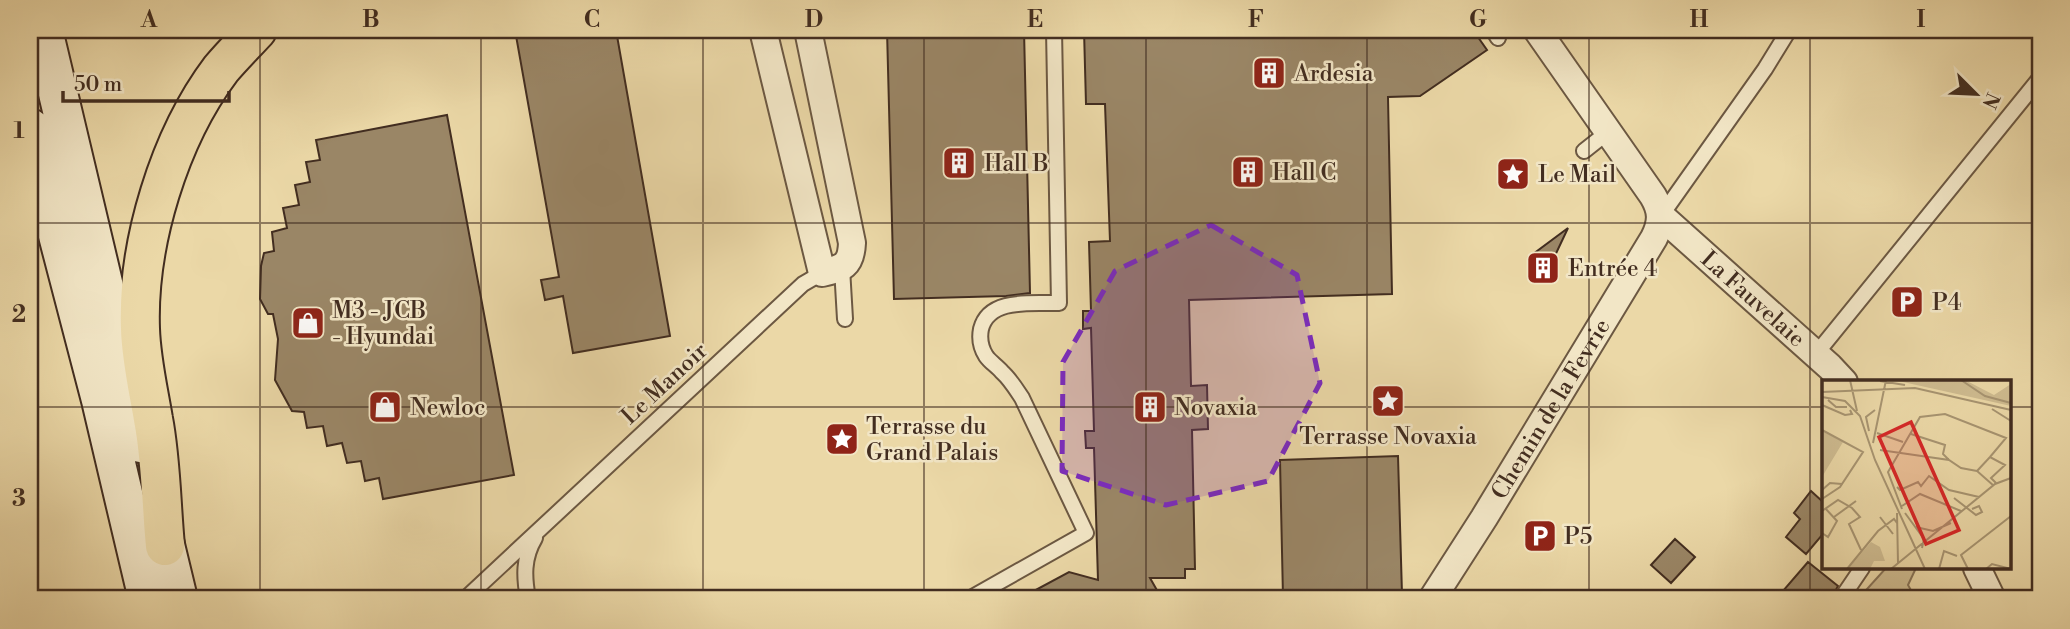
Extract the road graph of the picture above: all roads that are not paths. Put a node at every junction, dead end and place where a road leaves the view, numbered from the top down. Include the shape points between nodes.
1 (43, 30) edge
2 (257, 30) edge
3 (763, 30) edge
4 (808, 30) edge
5 (1054, 30) edge
6 (1537, 30) edge
7 (1788, 30) edge
8 (2040, 78) edge
9 (30, 128) edge
10 (1608, 132) junction
11 (1584, 151) dead end
12 (1661, 216) junction
13 (832, 270) junction
14 (845, 319) dead end
15 (1816, 354) junction
16 (1841, 380) edge
17 (540, 531) junction
18 (165, 546) junction
19 (1861, 570) edge
20 (1978, 570) edge
21 (148, 599) edge
22 (178, 599) edge
23 (465, 599) edge
24 (528, 599) edge
25 (969, 599) edge
26 (1432, 599) edge
27 (1840, 599) edge
28 (1992, 599) edge

1 - 18 main road
2 - 18 highway via 221,69 196,108 173,158 149,237 140,329
3 - 13 street
4 - 13 street via 850,231 849,259
5 - 25 lane via 1059,303 1002,306 986,318 980,336 985,355 1022,398 1086,533
6 - 10 street
7 - 12 lane
8 - 15 lane
9 - 21 main road
10 - 11 lane
10 - 12 street via 1653,196
12 - 15 street, La Fauvelaie
12 - 26 street, Chemin de la Fevrie via 1654,238
13 - 14 lane
13 - 17 lane, Le Manoir via 803,284
15 - 16 street, La Fauvelaie
17 - 23 lane, Le Manoir
17 - 24 lane via 525,568
18 - 22 main road
19 - 27 lane
20 - 28 street

